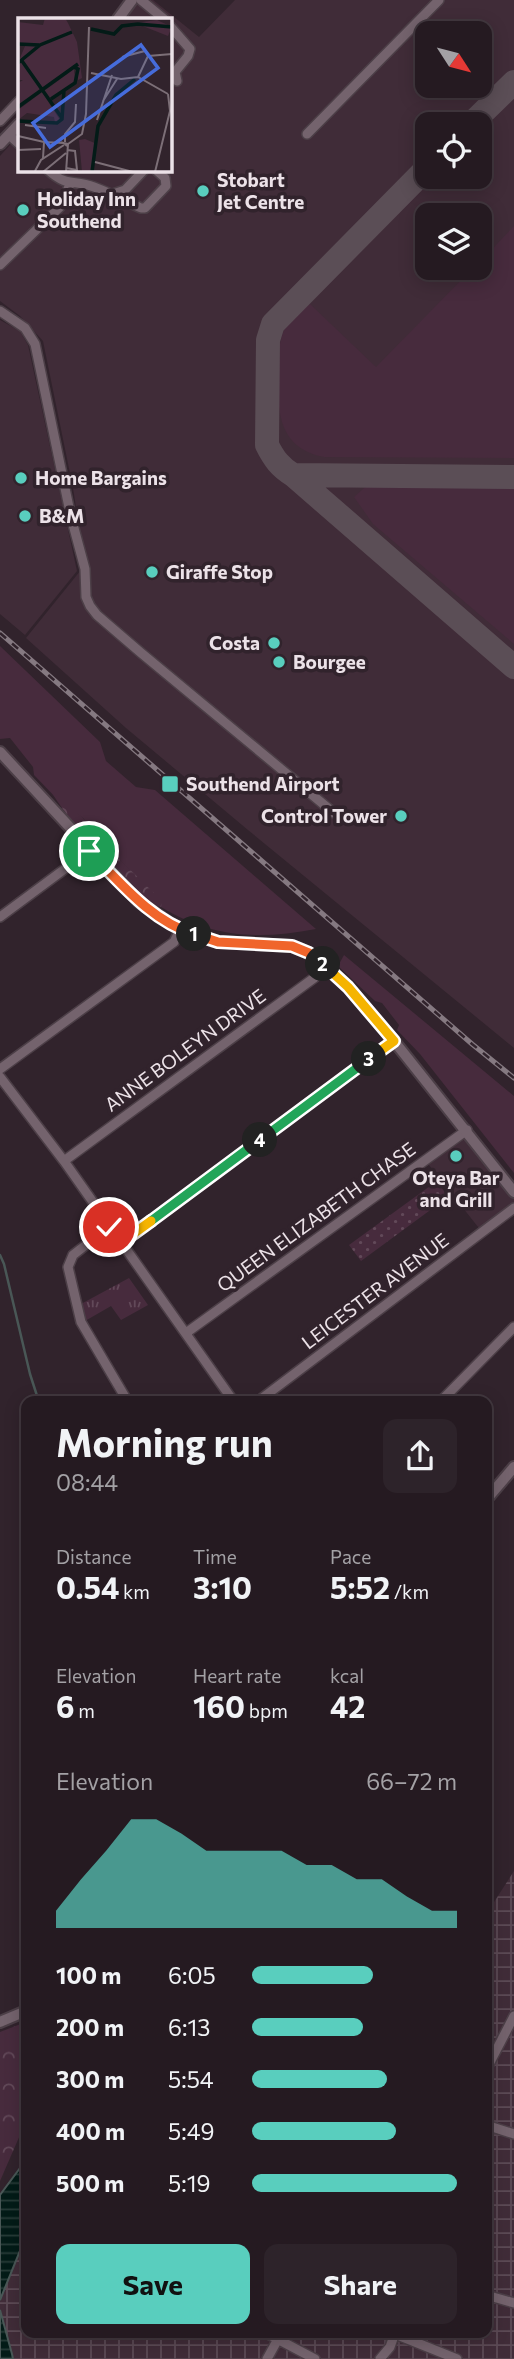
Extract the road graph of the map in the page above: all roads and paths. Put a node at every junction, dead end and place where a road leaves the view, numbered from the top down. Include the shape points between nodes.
1 (132, 0) edge
2 (141, 0) edge
3 (439, 0) edge
4 (119, 18) edge
5 (163, 18) edge
6 (172, 28) edge
7 (184, 41) dead end
8 (18, 102) edge
9 (0, 121) edge
10 (307, 134) dead end
11 (16, 143) edge
12 (0, 144) edge
13 (43, 172) edge
14 (51, 172) edge
15 (142, 172) edge
16 (158, 172) edge
17 (67, 182) junction
18 (111, 194) junction
19 (0, 265) edge
20 (3, 314) edge
21 (0, 752) edge
22 (334, 813) dead end
23 (89, 851) junction
24 (0, 917) edge
25 (180, 930) junction
26 (326, 966) junction
27 (394, 1041) junction
28 (0, 1069) edge
29 (0, 1077) edge
30 (467, 1130) junction
31 (64, 1161) junction
32 (514, 1192) edge
33 (514, 1208) edge
34 (109, 1227) junction
35 (122, 1242) junction
36 (514, 1327) edge
37 (186, 1333) junction
38 (124, 1396) edge
39 (230, 1396) edge
40 (265, 1396) edge
41 (446, 1396) edge
42 (514, 1466) edge
43 (492, 1493) edge
44 (21, 2013) edge
45 (514, 2016) edge
46 (0, 2022) edge
47 (492, 2058) edge
48 (492, 2127) edge
49 (514, 2134) edge
50 (492, 2297) edge
51 (514, 2303) edge
52 (393, 2338) edge
53 (407, 2338) edge
54 (278, 2339) joint
55 (267, 2359) edge
56 (315, 2359) edge
57 (380, 2359) edge
58 (457, 2359) edge

1 - 4 street
2 - 5 street
3 - 10 street
6 - 7 street
8 - 9 street
11 - 12 street
13 - 17 street via 54,181
14 - 17 street
15 - 18 street via 120,194
16 - 18 street via 166,186 145,208
17 - 18 street
17 - 19 street via 61,206
20 - 22 street via 29,333 35,344 86,574 87,600 97,615
21 - 23 street
23 - 24 street
23 - 25 street via 139,902
25 - 26 street via 218,942 292,946
25 - 28 street via 174,942
26 - 27 street
26 - 31 street, ANNE BOLEYN DRIVE
27 - 30 street
27 - 35 street
29 - 31 street
30 - 32 street
30 - 37 street, QUEEN ELIZABETH CHASE
31 - 34 street
33 - 40 street, LEICESTER AVENUE
34 - 35 street
34 - 38 street via 73,1255 68,1267 81,1322
35 - 37 street
36 - 41 street
37 - 39 street
42 - 43 street
44 - 46 street
45 - 47 street
48 - 49 street
50 - 51 street
52 - 57 street
53 - 58 street
54 - 55 street
54 - 56 street

